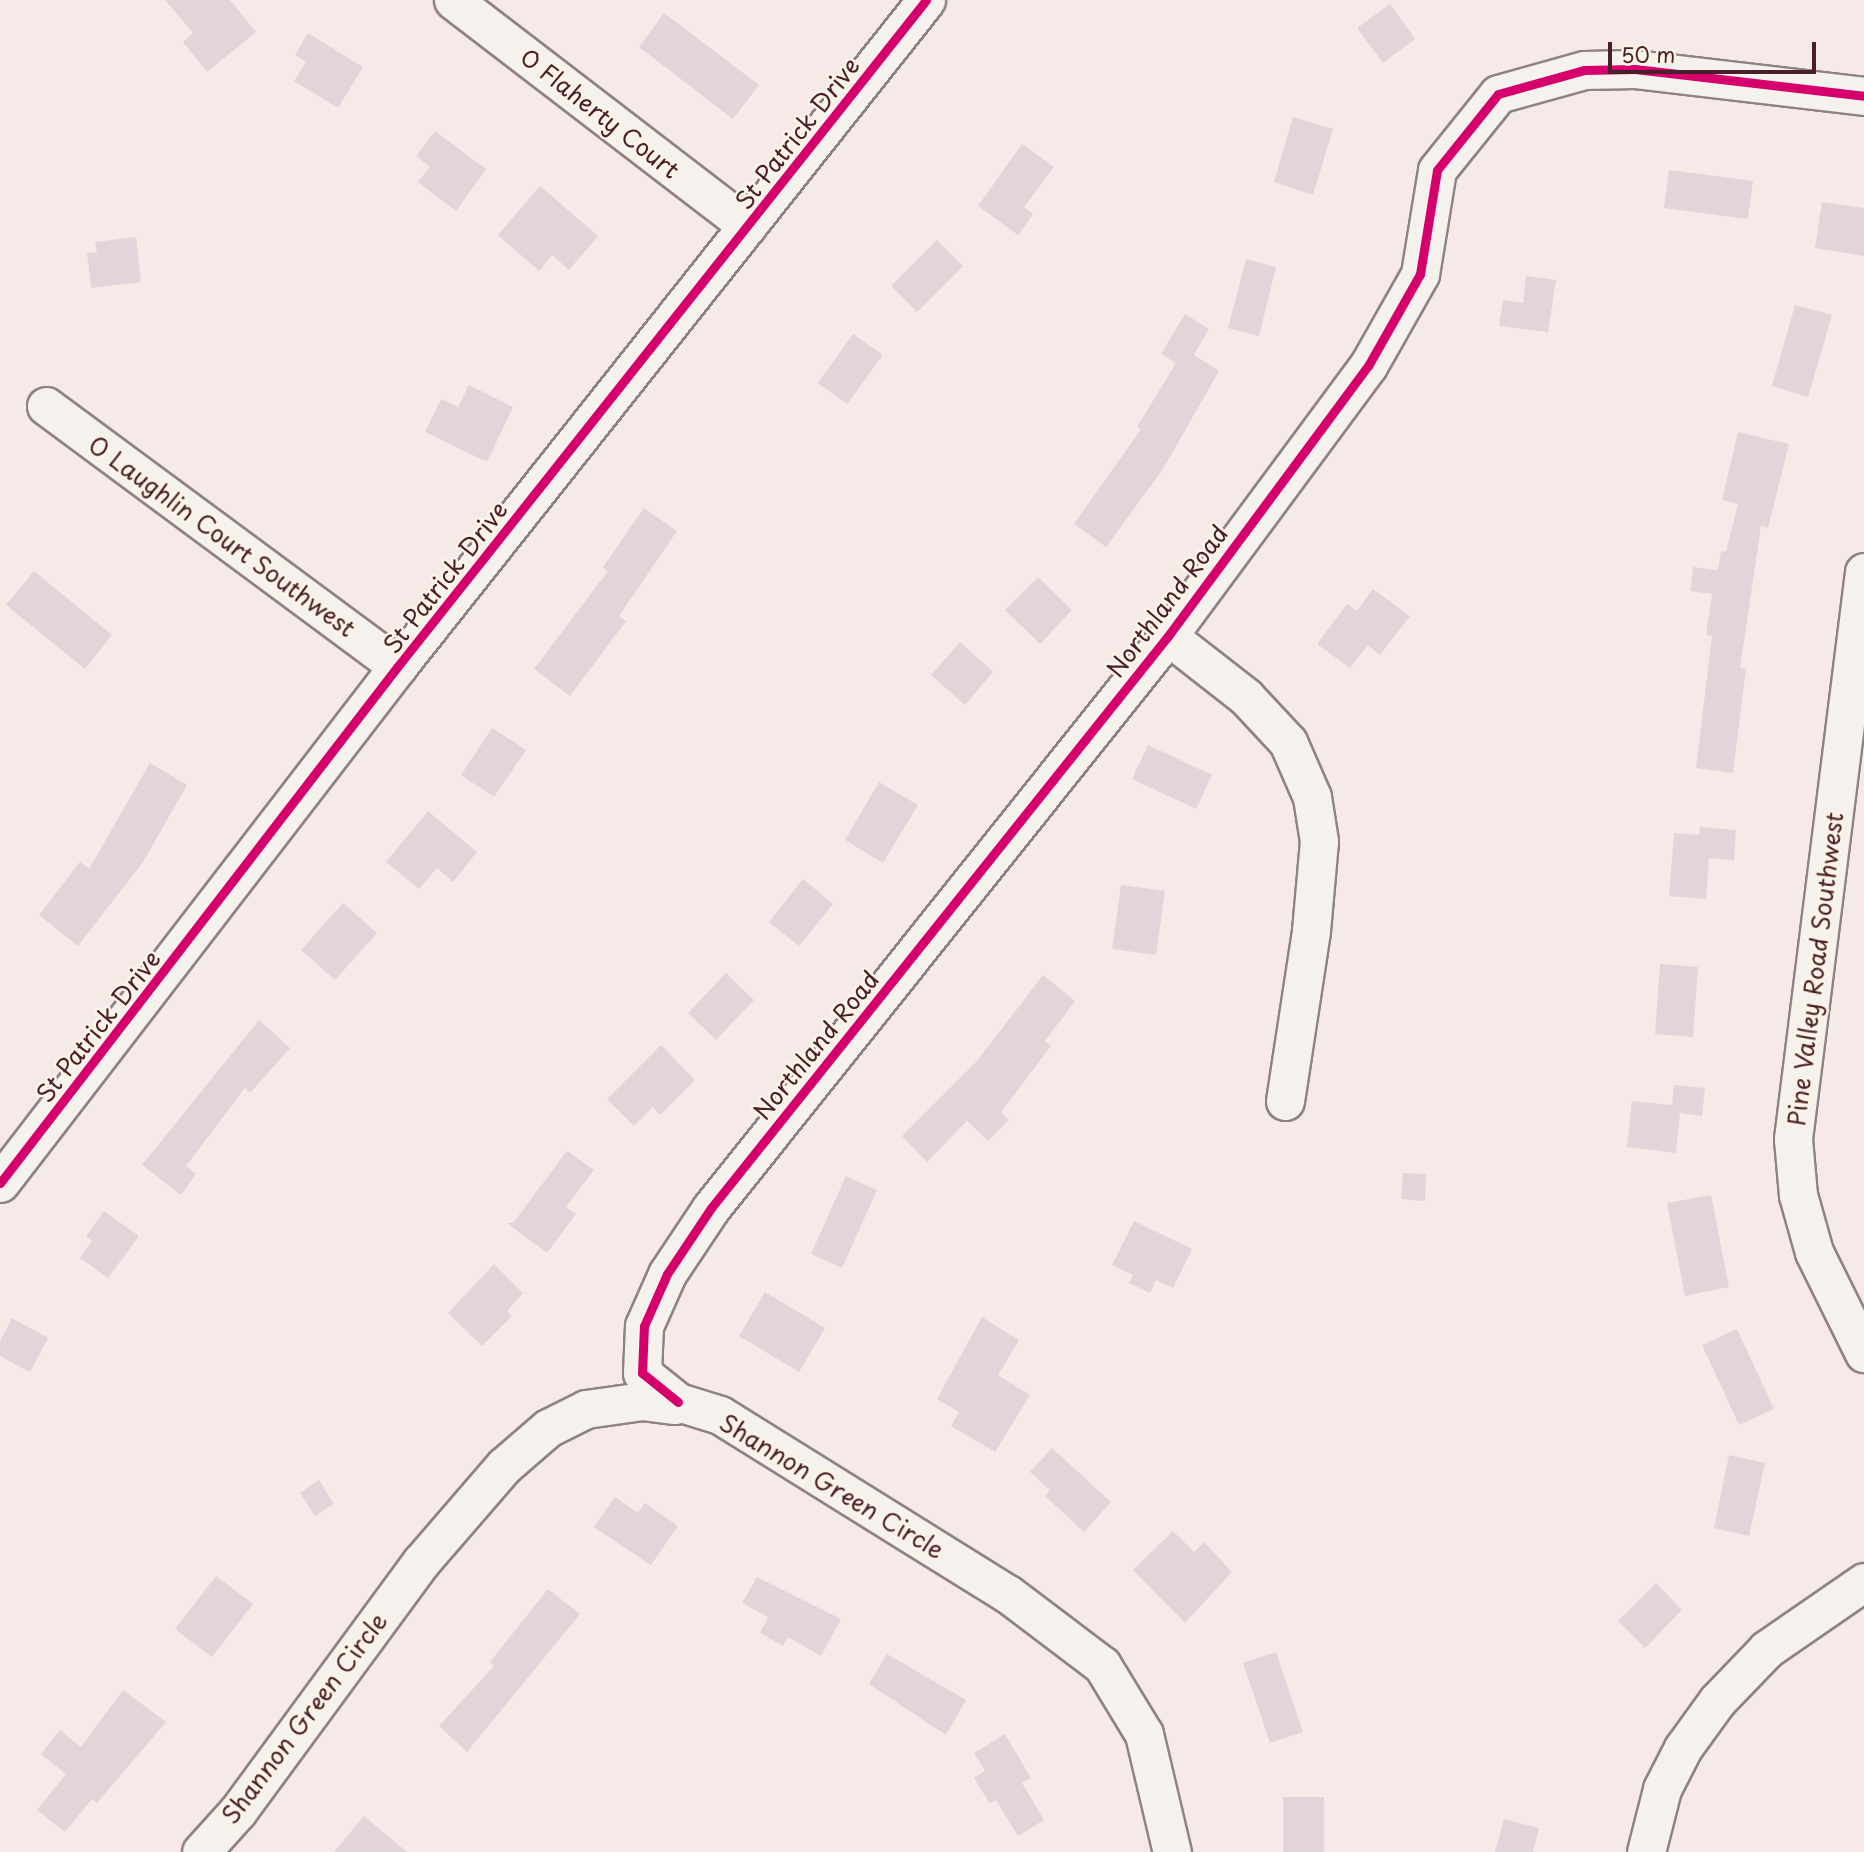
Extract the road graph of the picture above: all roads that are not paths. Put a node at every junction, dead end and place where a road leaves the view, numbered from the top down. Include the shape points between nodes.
1 (453, 0) edge
2 (926, 0) edge
3 (1864, 96) edge
4 (747, 226) junction
5 (46, 406) dead end
6 (1864, 572) edge
7 (1168, 636) junction
8 (398, 666) junction
9 (1285, 1101) dead end
10 (0, 1183) edge
11 (1864, 1353) edge
12 (678, 1402) junction
13 (1864, 1582) edge
14 (201, 1852) edge
15 (1172, 1852) edge
16 (1646, 1852) edge

1 - 4 street, O Flaherty Court
2 - 4 street, St Patrick Drive
3 - 7 street, Northland Road via 1635,69 1584,70 1498,94 1437,170 1420,274 1368,366
4 - 8 street, St Patrick Drive
5 - 8 street, O Laughlin Court Southwest
6 - 11 street, Pine Valley Road Southwest via 1793,1139 1798,1195 1814,1252
7 - 9 street via 1247,697 1288,742 1312,797 1318,841 1311,930
7 - 12 street, Northland Road via 711,1208 667,1274 644,1326 642,1373
8 - 10 street, St Patrick Drive
12 - 14 street, Shannon Green Circle via 642,1401 586,1409 548,1428 504,1466 421,1562 238,1811
12 - 15 street, Shannon Green Circle via 720,1415 801,1465 1008,1594 1102,1665 1144,1734
13 - 16 street via 1767,1649 1717,1701 1683,1748 1662,1789

